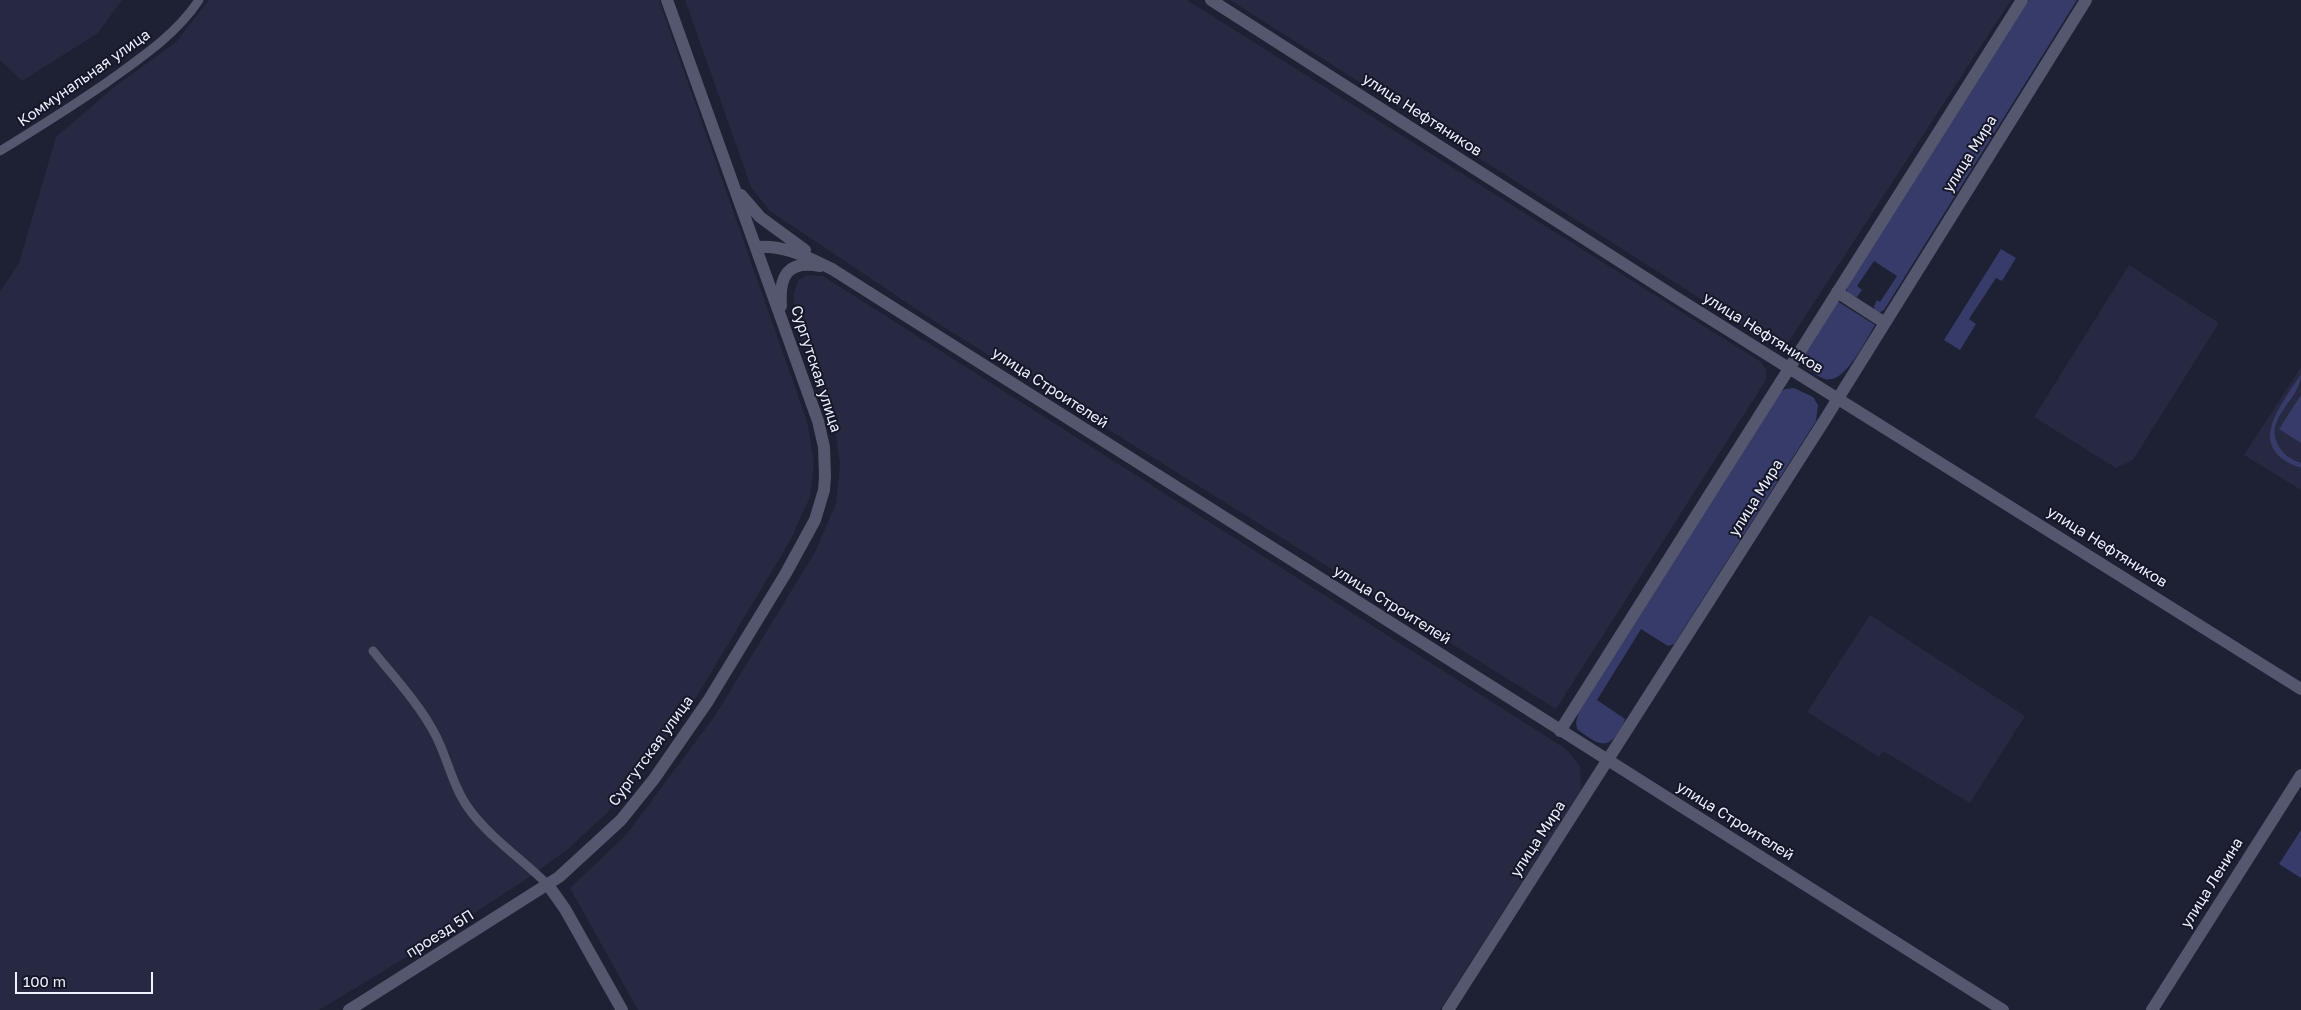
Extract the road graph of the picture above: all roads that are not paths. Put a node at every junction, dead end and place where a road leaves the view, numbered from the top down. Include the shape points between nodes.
1 (199, 0) edge
2 (667, 0) edge
3 (1211, 0) edge
4 (2022, 0) edge
5 (2086, 0) edge
6 (0, 151) edge
7 (733, 184) junction
8 (756, 247) junction
9 (832, 269) junction
10 (1837, 292) junction
11 (782, 318) junction
12 (1885, 322) junction
13 (1788, 368) junction
14 (1838, 398) junction
15 (373, 651) dead end
16 (2301, 689) edge
17 (1560, 731) junction
18 (1608, 761) junction
19 (2301, 775) edge
20 (548, 885) junction
21 (349, 1010) edge
22 (622, 1010) edge
23 (1448, 1010) edge
24 (2003, 1010) edge
25 (2152, 1010) edge

1 - 6 street, Коммунальная улица via 172,32 132,65
2 - 7 main road, Сургутская улица
3 - 13 main road, улица Нефтяников
4 - 10 main road
5 - 12 main road, улица Мира
7 - 8 main road, Сургутская улица
7 - 9 main road via 760,217
8 - 9 main road, улица Строителей via 770,246 792,251
8 - 11 main road, Сургутская улица
9 - 11 main road via 813,264 793,267 786,274 780,290
9 - 17 main road, улица Строителей
10 - 12 main road
10 - 13 main road
11 - 20 main road, Сургутская улица via 824,447 824,490 815,520 718,684 661,770 621,820
12 - 14 main road, улица Мира
13 - 14 main road, улица Нефтяников
13 - 17 main road
14 - 16 main road, улица Нефтяников
14 - 18 main road, улица Мира
15 - 20 street via 436,736 457,789 469,809
17 - 18 main road, улица Строителей
18 - 23 main road, улица Мира
18 - 24 main road, улица Строителей
19 - 25 main road, улица Ленина
20 - 21 main road, проезд 5П
20 - 22 main road

